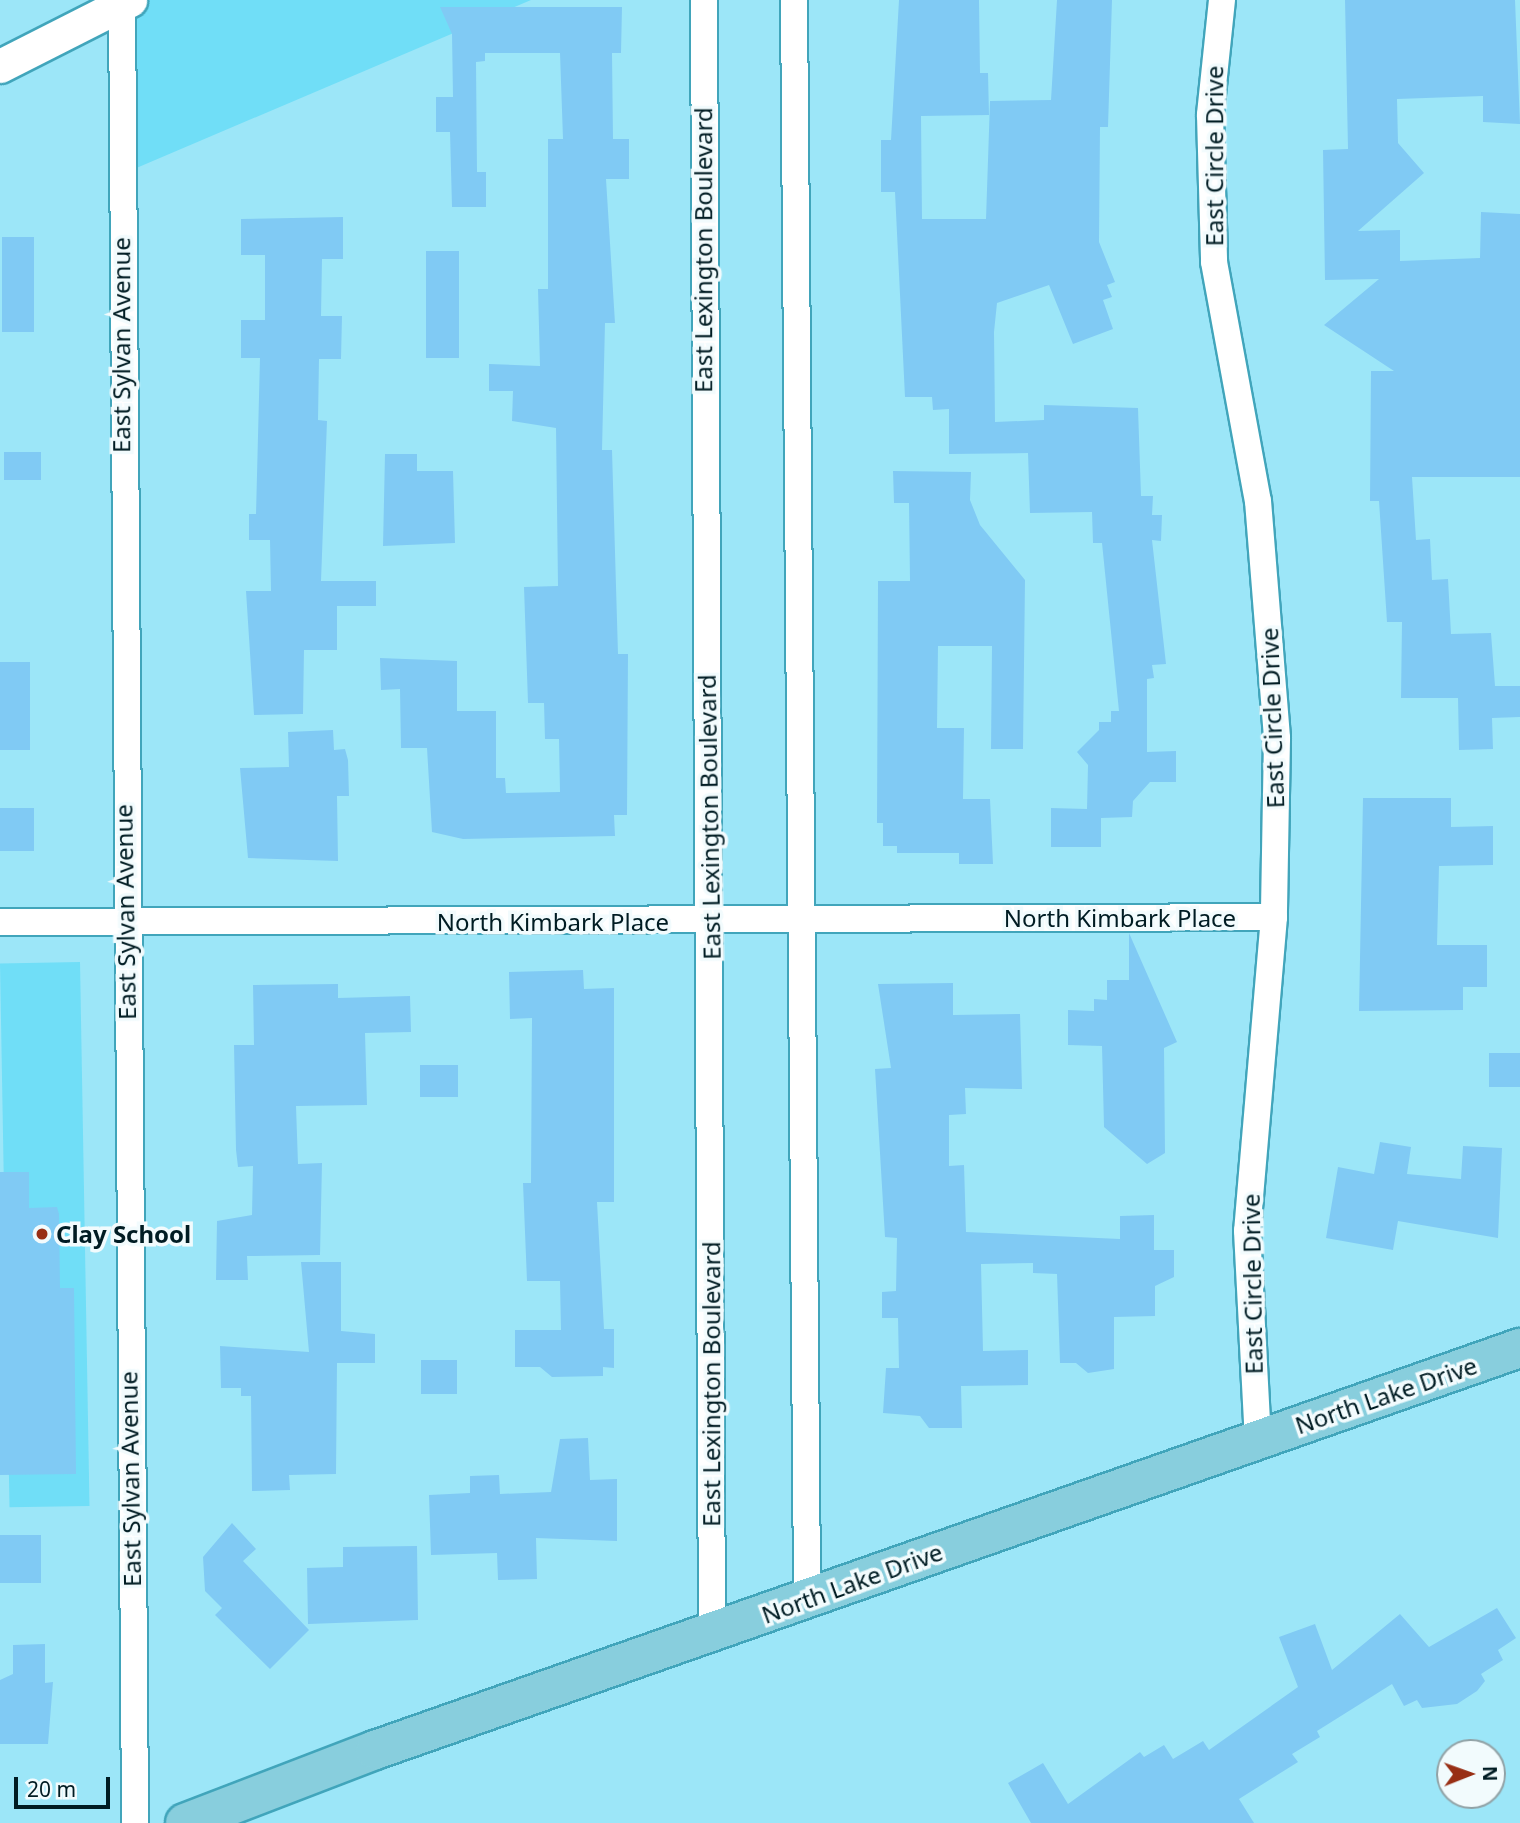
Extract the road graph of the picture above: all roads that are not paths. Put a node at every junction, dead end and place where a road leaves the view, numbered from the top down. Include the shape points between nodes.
1 (704, 0) edge
2 (794, 0) edge
3 (1222, 0) edge
4 (125, 1) edge
5 (0, 66) edge
6 (1273, 917) junction
7 (124, 920) junction
8 (804, 920) junction
9 (0, 922) edge
10 (710, 922) junction
11 (1520, 1348) edge
12 (1258, 1440) junction
13 (807, 1598) junction
14 (712, 1634) junction
15 (135, 1823) edge
16 (185, 1823) edge

1 - 10 street, East Lexington Boulevard
2 - 8 street
3 - 6 street, East Circle Drive via 1210,115 1214,262 1265,557 1277,738
4 - 5 street
4 - 7 street, East Sylvan Avenue
6 - 8 street, North Kimbark Place
6 - 12 street, East Circle Drive via 1247,1231
7 - 9 street, North Kimbark Place
7 - 10 street, North Kimbark Place
7 - 15 street, East Sylvan Avenue
8 - 10 street, North Kimbark Place
8 - 13 street
10 - 14 street, East Lexington Boulevard
11 - 12 main road, North Lake Drive
12 - 13 main road, North Lake Drive
13 - 14 main road, North Lake Drive
14 - 16 main road, North Lake Drive

